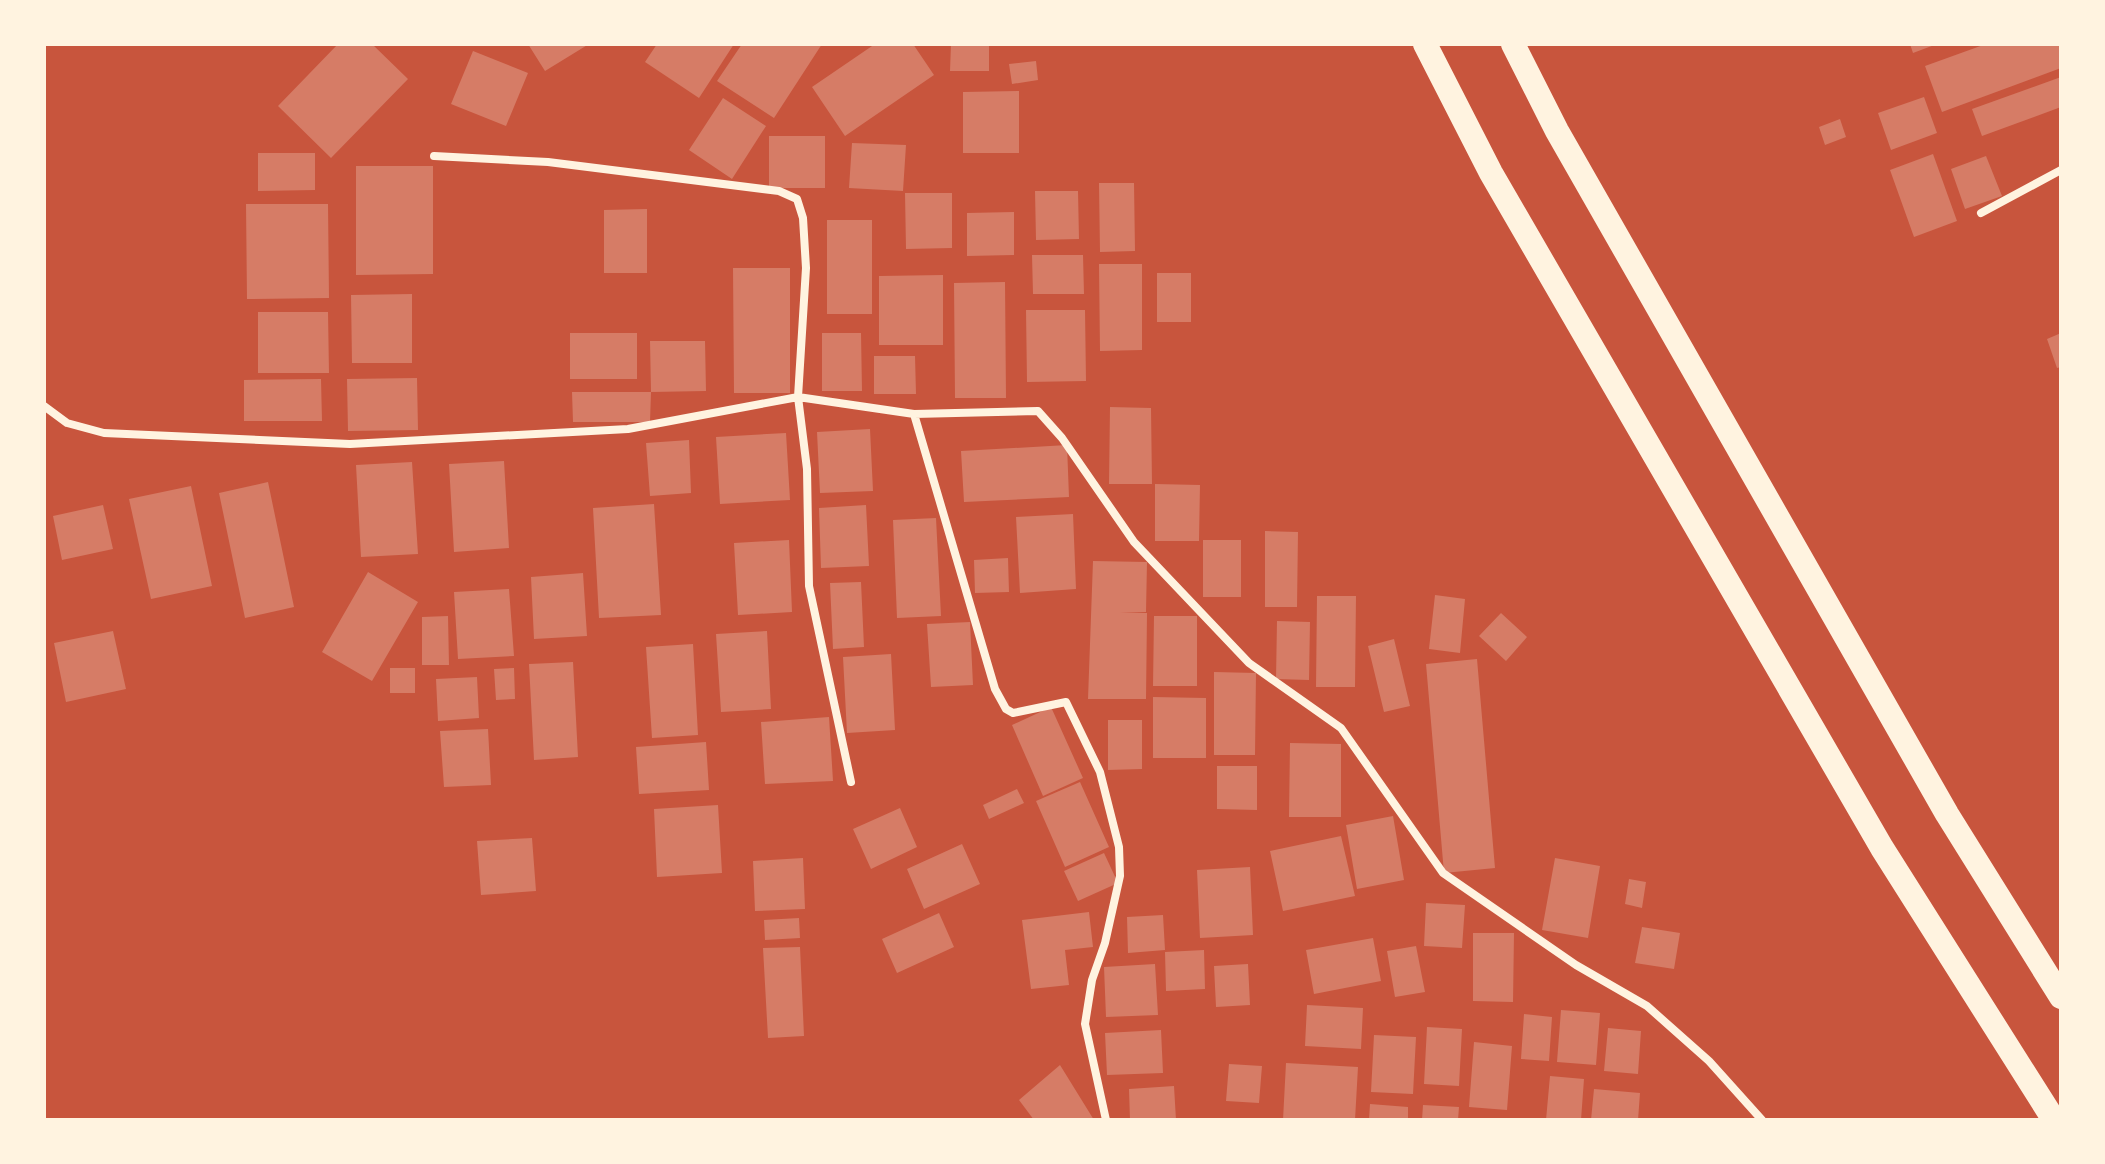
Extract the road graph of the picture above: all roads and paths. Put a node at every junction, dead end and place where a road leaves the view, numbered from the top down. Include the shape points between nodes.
1 (1425, 44) edge
2 (1513, 44) edge
3 (434, 156) dead end
4 (2061, 170) edge
5 (1981, 213) dead end
6 (798, 397) junction
7 (44, 406) edge
8 (914, 414) junction
9 (851, 782) dead end
10 (2061, 997) edge
11 (1106, 1120) edge
12 (1762, 1120) edge
13 (2054, 1120) edge

1 - 13 highway via 1491,173 1882,848
2 - 10 highway via 1557,131 1947,814
3 - 6 street via 548,162 779,191 797,199 806,268
4 - 5 street
6 - 7 street via 628,429 350,444 104,433 67,423
6 - 8 street
6 - 9 street via 807,469 809,586
8 - 11 street via 995,689 1013,713 1066,702 1100,772 1119,847 1120,876 1085,1024
8 - 12 street via 1038,411 1144,553 1249,663 1341,728 1443,873 1576,965 1647,1006 1709,1061

